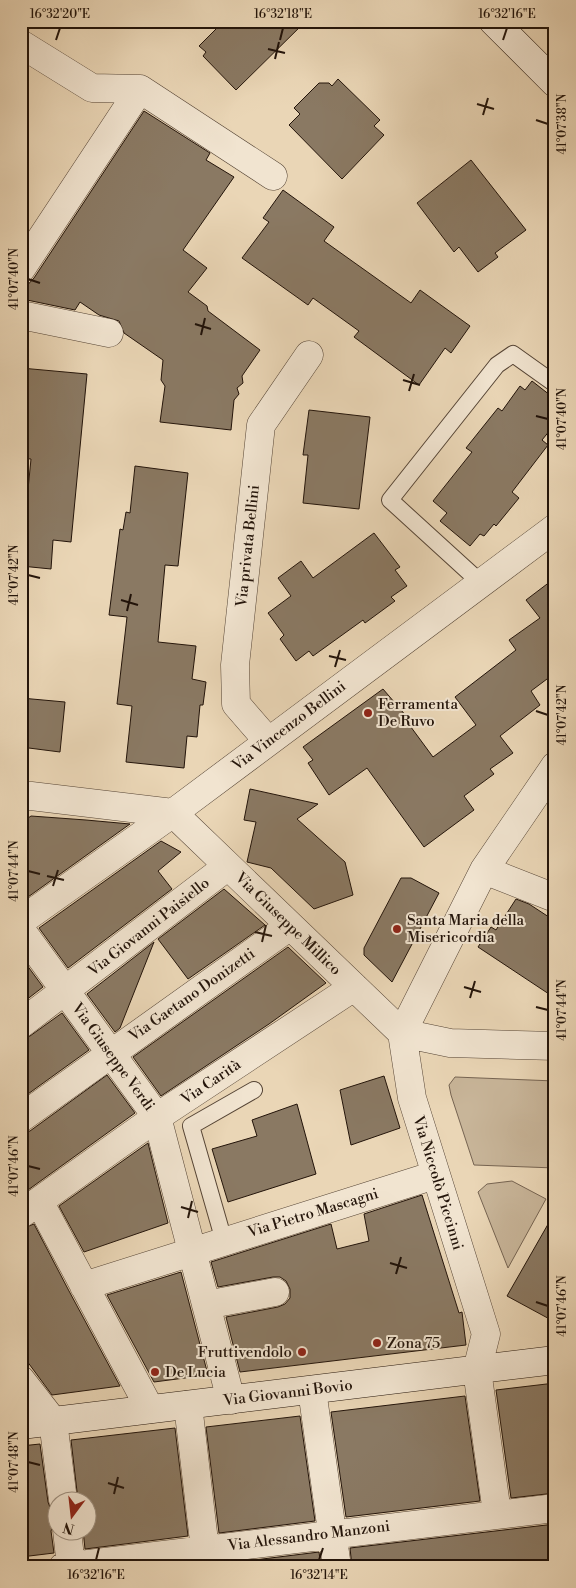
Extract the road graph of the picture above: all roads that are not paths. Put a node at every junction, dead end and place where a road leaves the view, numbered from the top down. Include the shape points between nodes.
1 (494, 21) edge
2 (21, 44) edge
3 (555, 83) edge
4 (140, 89) junction
5 (273, 176) dead end
6 (21, 269) edge
7 (21, 314) edge
8 (109, 333) dead end
9 (309, 355) dead end
10 (555, 384) edge
11 (555, 528) edge
12 (481, 583) junction
13 (268, 741) junction
14 (555, 766) edge
15 (25, 799) edge
16 (172, 813) junction
17 (228, 866) junction
18 (484, 870) junction
19 (555, 898) edge
20 (21, 921) edge
21 (290, 926) junction
22 (21, 930) edge
23 (354, 987) junction
24 (66, 991) junction
25 (21, 1024) edge
26 (402, 1033) junction
27 (555, 1046) edge
28 (110, 1053) junction
29 (254, 1090) dead end
30 (158, 1117) junction
31 (21, 1118) edge
32 (435, 1175) junction
33 (30, 1208) edge
34 (224, 1241) junction
35 (192, 1251) junction
36 (84, 1286) junction
37 (275, 1292) dead end
38 (206, 1305) junction
39 (555, 1360) edge
40 (477, 1370) junction
41 (21, 1380) edge
42 (312, 1390) junction
43 (231, 1400) junction
44 (188, 1405) junction
45 (150, 1410) junction
46 (53, 1421) junction
47 (21, 1425) edge
48 (62, 1490) edge
49 (555, 1508) edge
50 (497, 1514) junction
51 (332, 1534) junction
52 (67, 1540) edge
53 (206, 1558) edge
54 (68, 1566) edge
55 (337, 1567) edge

1 - 3 street
2 - 4 street via 92,88
4 - 5 street
4 - 6 street
7 - 8 street
9 - 13 street, Via privata Bellini via 261,425 235,665 236,704
10 - 12 lane via 513,354 497,365 390,500
11 - 12 street, Via Vincenzo Bellini
12 - 13 street, Via Vincenzo Bellini
13 - 16 street, Via Vincenzo Bellini
14 - 18 street
15 - 16 street
16 - 17 street, Via Giuseppe Millico
16 - 20 street, Via Vincenzo Bellini
17 - 21 street, Via Giuseppe Millico
17 - 24 street, Via Giovanni Paisiello
18 - 19 street
18 - 26 street
21 - 23 street, Via Giuseppe Millico
21 - 28 street, Via Gaetano Donizetti
22 - 24 street, Via Giuseppe Verdi
23 - 26 street, Via Giuseppe Millico
23 - 30 street, Via Carità
24 - 25 street, Via Giovanni Paisiello
24 - 28 street, Via Giuseppe Verdi
26 - 27 street via 450,1043
26 - 32 street, Via Niccolò Piccinni via 412,1098
28 - 30 street, Via Giuseppe Verdi
28 - 31 street, Via Gaetano Donizetti
29 - 34 lane via 191,1126
30 - 33 street, Via Carità
30 - 35 street, Via Giuseppe Verdi
32 - 34 street, Via Pietro Mascagni
32 - 40 street, Via Niccolò Piccinni via 486,1334
33 - 36 street
34 - 35 street, Via Pietro Mascagni
35 - 36 street, Via Pietro Mascagni
35 - 38 street, Via Giuseppe Verdi
36 - 45 street
37 - 38 street
38 - 43 street, Via Giuseppe Verdi
39 - 40 street, Via Giovanni Bovio
40 - 42 street, Via Giovanni Bovio
40 - 50 street
41 - 46 street
42 - 43 street, Via Giovanni Bovio
42 - 51 street
43 - 44 street, Via Giovanni Bovio
44 - 45 street, Via Giovanni Bovio
44 - 53 street
45 - 46 street, Via Giovanni Bovio
46 - 47 street, Via Giovanni Bovio
46 - 48 street
49 - 50 street, Via Alessandro Manzoni
50 - 51 street, Via Alessandro Manzoni
51 - 53 street, Via Alessandro Manzoni
51 - 55 street
52 - 54 street
53 - 54 street, Via Alessandro Manzoni

